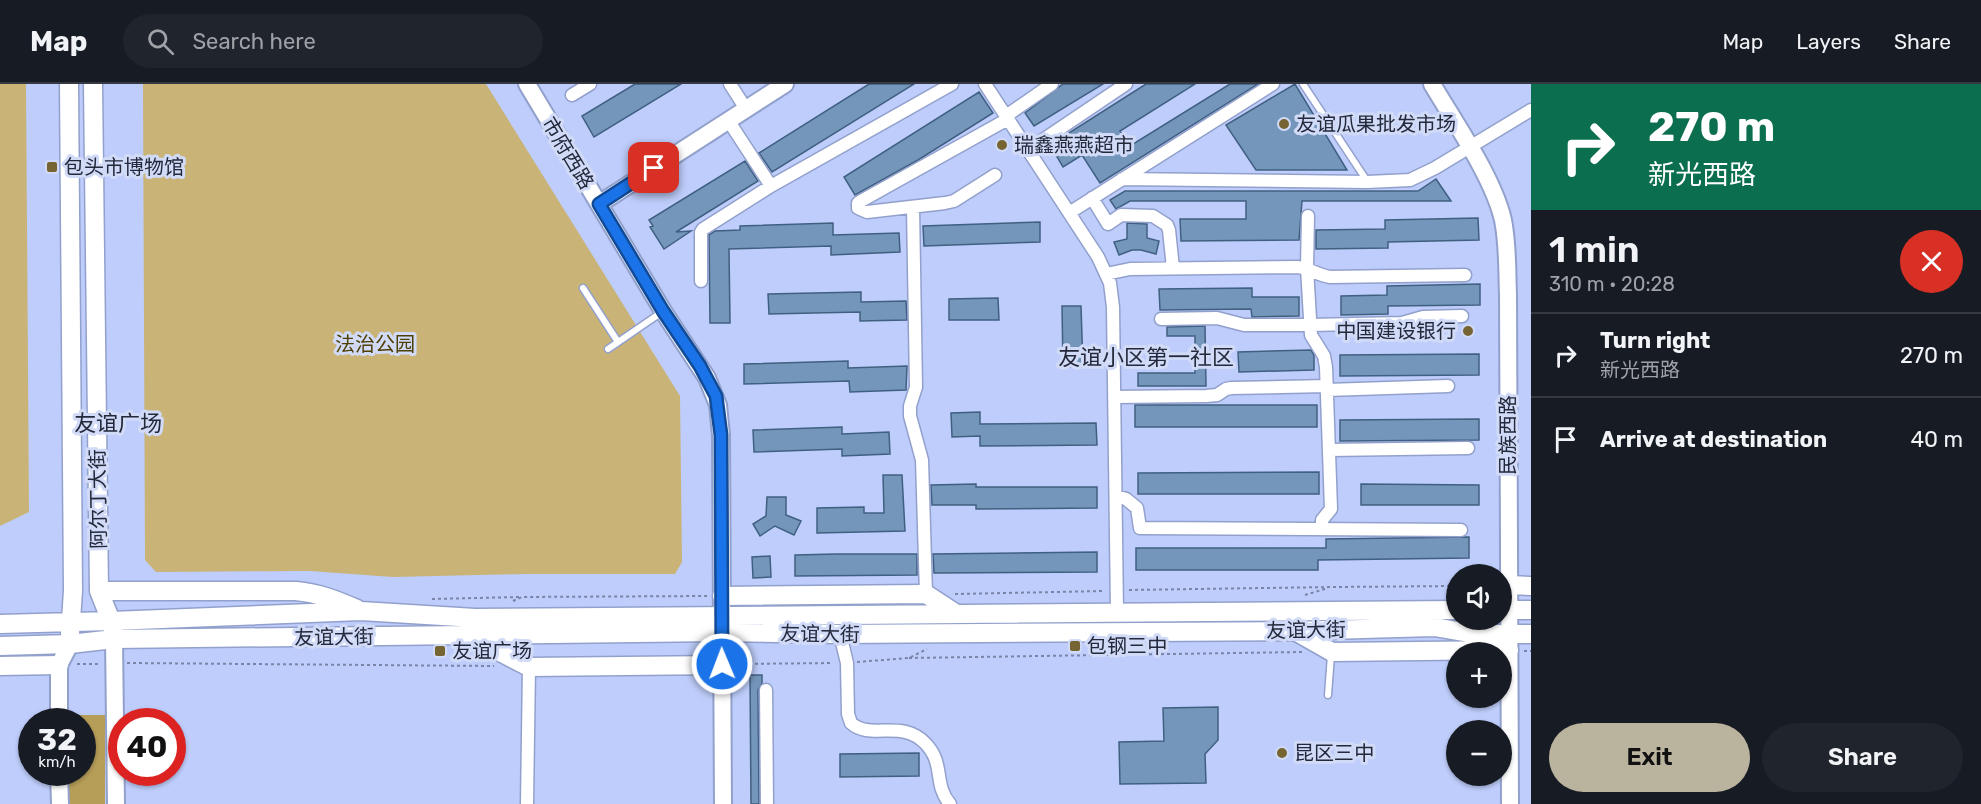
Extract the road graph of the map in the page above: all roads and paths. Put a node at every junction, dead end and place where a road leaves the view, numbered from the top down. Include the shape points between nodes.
1 (69, 84) edge
2 (93, 84) edge
3 (527, 84) edge
4 (590, 84) edge
5 (730, 84) edge
6 (784, 84) edge
7 (952, 84) edge
8 (985, 84) edge
9 (1052, 84) edge
10 (1126, 84) edge
11 (1273, 84) edge
12 (1303, 84) edge
13 (1432, 84) edge
14 (572, 95) dead end
15 (746, 109) junction
16 (1531, 110) edge
17 (1007, 118) junction
18 (728, 120) junction
19 (1470, 148) junction
20 (1028, 150) junction
21 (995, 175) dead end
22 (1122, 179) junction
23 (1367, 182) junction
24 (771, 186) junction
25 (1092, 198) junction
26 (599, 204) junction
27 (913, 207) junction
28 (1069, 213) junction
29 (1308, 216) dead end
30 (1173, 268) junction
31 (1307, 268) junction
32 (1106, 274) junction
33 (1465, 275) dead end
34 (700, 282) dead end
35 (583, 288) dead end
36 (663, 311) junction
37 (1462, 316) dead end
38 (1161, 319) dead end
39 (1310, 324) junction
40 (618, 342) junction
41 (608, 348) dead end
42 (1448, 386) dead end
43 (1327, 388) junction
44 (1114, 397) junction
45 (1468, 448) dead end
46 (1329, 450) junction
47 (1116, 496) junction
48 (1322, 529) junction
49 (1461, 530) dead end
50 (1509, 564) edge
51 (1512, 585) edge
52 (1446, 586) edge
53 (1531, 586) edge
54 (99, 591) junction
55 (926, 594) junction
56 (722, 596) junction
57 (1302, 596) dead end
58 (513, 602) dead end
59 (1512, 610) edge
60 (1531, 610) edge
61 (361, 611) junction
62 (1118, 612) junction
63 (955, 613) junction
64 (1446, 614) edge
65 (1435, 619) junction
66 (71, 622) junction
67 (0, 624) edge
68 (722, 624) junction
69 (112, 630) junction
70 (1508, 630) edge
71 (1293, 631) junction
72 (840, 634) junction
73 (1531, 634) edge
74 (468, 636) junction
75 (1509, 642) junction
76 (70, 644) junction
77 (1446, 645) edge
78 (0, 646) edge
79 (1332, 651) junction
80 (1308, 652) dead end
81 (909, 658) dead end
82 (115, 663) junction
83 (722, 664) junction
84 (59, 665) junction
85 (0, 666) edge
86 (494, 666) dead end
87 (529, 667) junction
88 (766, 690) dead end
89 (1328, 695) dead end
90 (59, 708) edge
91 (1509, 708) edge
92 (59, 786) edge
93 (60, 804) edge
94 (116, 804) edge
95 (527, 804) edge
96 (723, 804) edge
97 (767, 804) edge
98 (950, 804) edge
99 (1510, 804) edge

1 - 66 main road, 阿尔丁大街
2 - 54 main road, 阿尔丁大街
3 - 26 main road, 市府西路
4 - 14 street
5 - 15 street
6 - 15 main road
7 - 24 street
8 - 17 street
9 - 17 street
10 - 20 street
11 - 22 street
12 - 23 lane
13 - 19 main road, 民族西路
15 - 18 main road
16 - 19 street
17 - 20 street
17 - 27 street via 857,206 867,212
18 - 24 street
18 - 26 main road
19 - 23 street via 1410,180
19 - 50 main road, 民族西路 via 1499,207 1507,247
20 - 28 street
21 - 27 street via 954,201
22 - 23 street
22 - 25 street
24 - 34 street via 703,229
25 - 28 street
25 - 30 street via 1107,224 1125,214 1153,216 1167,225
26 - 36 main road, 市府西路
27 - 55 street via 916,387 910,416 921,448
28 - 32 street
29 - 31 street
30 - 31 street
30 - 32 street via 1125,269
31 - 33 street via 1330,278
31 - 39 street
32 - 44 street via 1113,307
35 - 40 lane
36 - 40 lane
36 - 56 main road, 市府西路 via 704,372 718,405
37 - 39 street via 1423,317 1402,323
38 - 39 street via 1217,318 1244,325
39 - 43 street via 1311,335 1325,362
40 - 41 lane
42 - 43 street
43 - 44 street via 1231,388 1206,396
43 - 46 street
44 - 47 street
45 - 46 street
46 - 48 street via 1331,509 1323,517
47 - 48 street via 1137,508 1140,528
47 - 62 street
48 - 49 street
51 - 53 main road
52 - 57 path via 1333,587
54 - 61 main road via 312,592
54 - 69 main road, 阿尔丁大街
55 - 56 main road
55 - 63 main road
56 - 58 path via 522,597
56 - 68 main road, 市府西路
59 - 60 main road
61 - 68 main road, 友谊大街
61 - 69 main road, 友谊大街
62 - 63 main road, 友谊大街
62 - 65 main road, 友谊大街
63 - 68 main road, 友谊大街
64 - 65 main road, 友谊大街
65 - 71 main road, 友谊大街
65 - 75 main road, 友谊大街
66 - 67 main road, 友谊大街
66 - 69 main road, 友谊大街
66 - 76 main road, 阿尔丁大街
68 - 72 main road, 友谊大街
68 - 74 main road, 友谊大街
68 - 83 main road, 市府西路
69 - 74 main road, 友谊大街
69 - 76 main road, 友谊大街
69 - 82 main road, 阿尔丁大街
70 - 75 main road, 民族西路
71 - 72 main road, 友谊大街
71 - 79 main road
72 - 98 street via 847,663 852,723 860,729 902,730 921,739 936,758 941,791
73 - 75 main road, 友谊大街
74 - 87 main road
76 - 78 main road, 友谊大街
76 - 84 main road, 阿尔丁大街
77 - 79 main road
79 - 89 lane
80 - 81 path
82 - 84 path, 友谊大街
82 - 86 path, 友谊大街
82 - 94 main road, 阿尔丁大街
83 - 87 main road
83 - 96 main road, 市府西路
84 - 85 main road
84 - 90 main road, 阿尔丁大街
87 - 95 street
88 - 97 street
91 - 99 main road, 民族西路
92 - 93 main road

